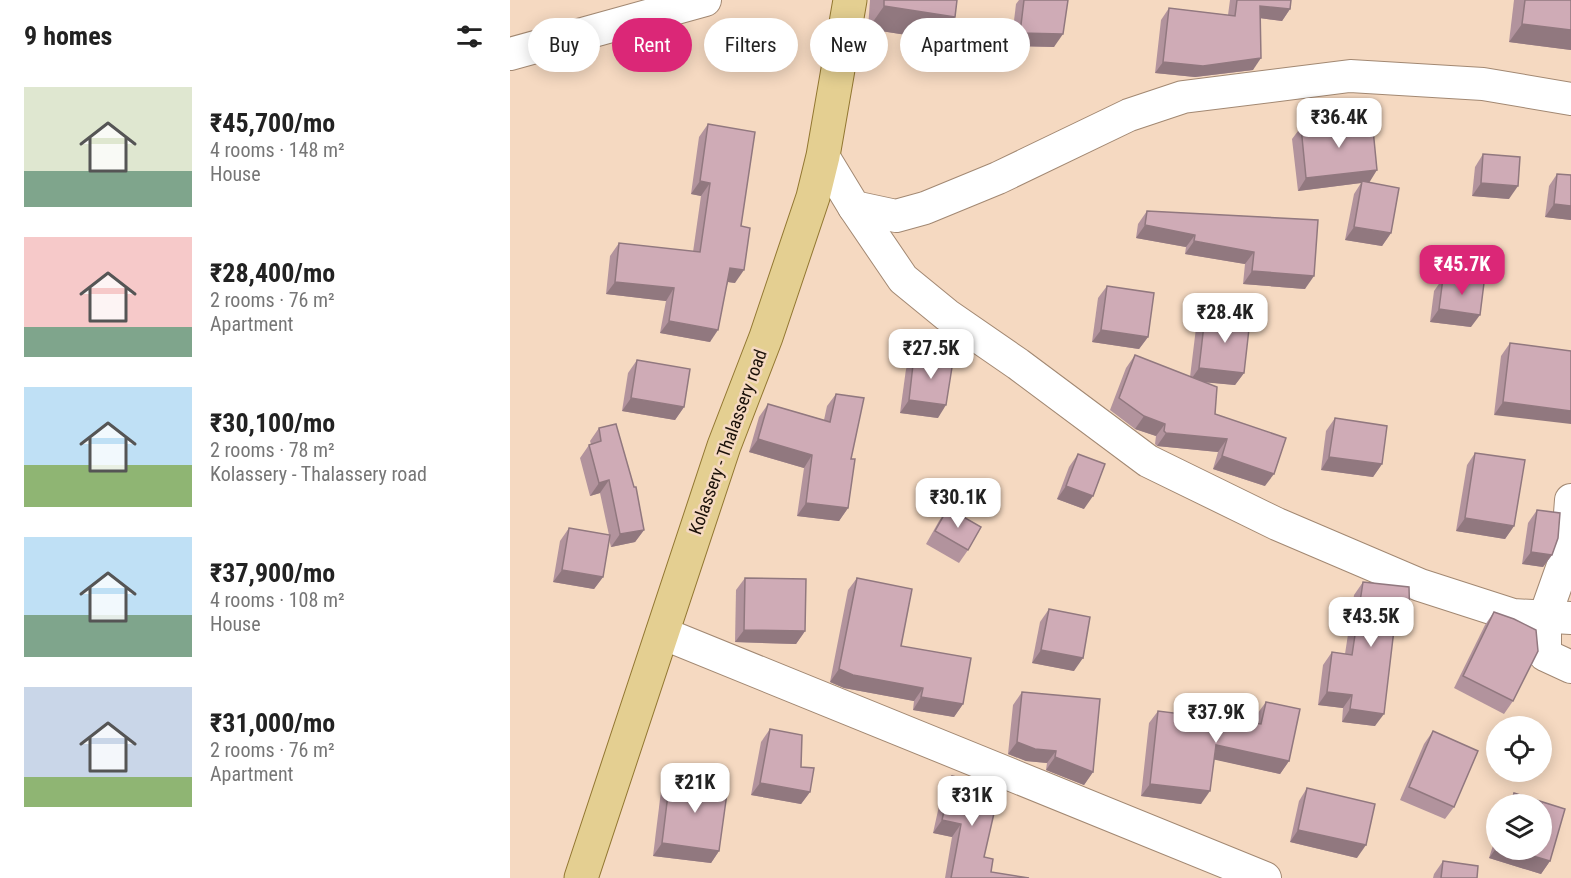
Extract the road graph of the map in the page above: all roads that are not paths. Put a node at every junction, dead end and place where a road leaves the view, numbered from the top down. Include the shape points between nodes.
1 (705, 0) edge
2 (850, 0) edge
3 (510, 54) edge
4 (1571, 99) edge
5 (823, 156) junction
6 (854, 207) junction
7 (1571, 500) edge
8 (1558, 617) edge
9 (662, 633) junction
10 (1571, 667) edge
11 (581, 878) edge
12 (1265, 878) edge

1 - 3 street
2 - 5 main road, Kolassery - Thalassery road
4 - 6 street via 1483,84 1350,76 1183,98 1129,115 998,178 925,207 896,216
5 - 6 street
5 - 9 main road, Kolassery - Thalassery road via 766,337 724,446
6 - 8 street via 903,279 1148,461 1277,524 1420,585 1513,615
7 - 8 street
8 - 10 street via 1545,655
9 - 11 main road, Kolassery - Thalassery road
9 - 12 street

